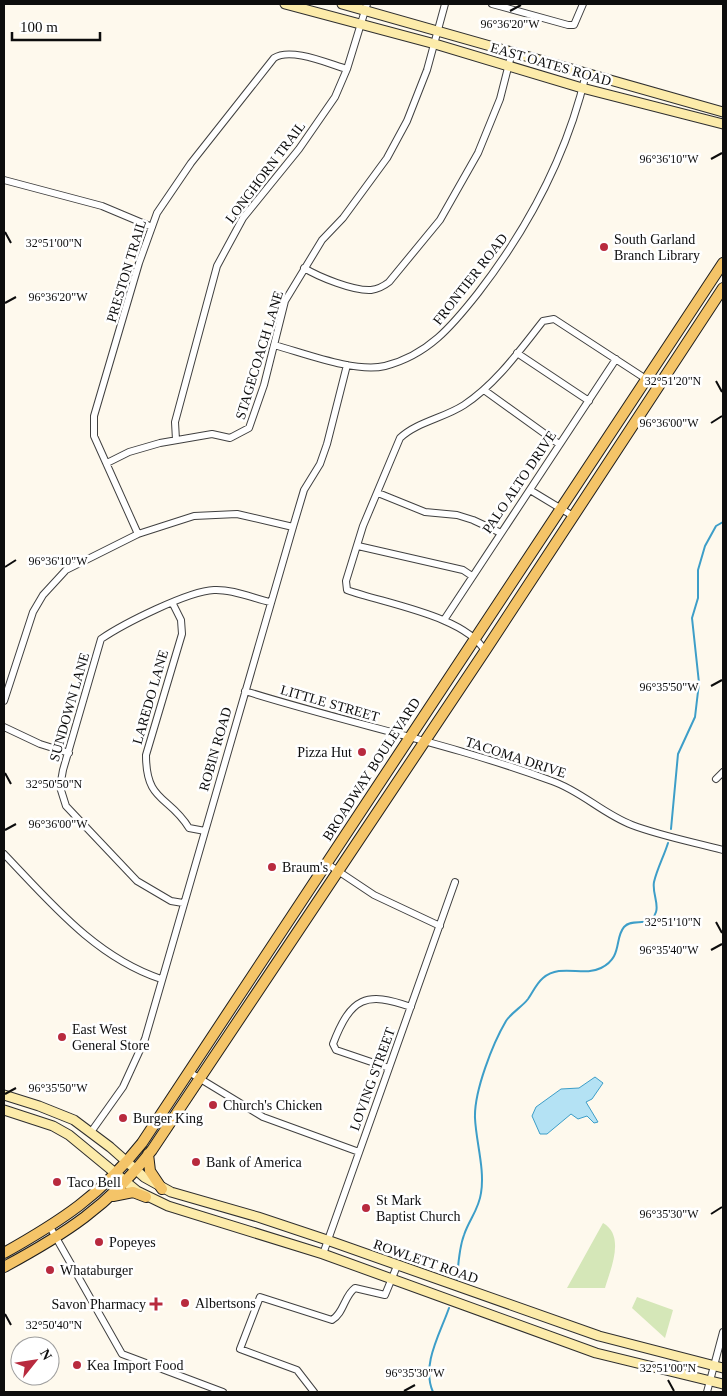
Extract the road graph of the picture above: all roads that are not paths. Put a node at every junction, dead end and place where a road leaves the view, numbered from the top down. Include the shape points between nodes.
1 (285, 4) edge
2 (342, 4) edge
3 (445, 4) edge
4 (492, 4) edge
5 (583, 4) edge
6 (513, 6) edge
7 (366, 7) edge
8 (362, 25) junction
9 (438, 30) junction
10 (435, 44) junction
11 (512, 52) junction
12 (509, 66) junction
13 (347, 69) junction
14 (586, 74) junction
15 (582, 88) junction
16 (697, 105) junction
17 (723, 112) edge
18 (694, 116) junction
19 (723, 124) edge
20 (4, 180) edge
21 (152, 227) junction
22 (723, 263) edge
23 (304, 268) junction
24 (723, 288) edge
25 (274, 345) junction
26 (517, 353) junction
27 (616, 359) junction
28 (347, 365) junction
29 (646, 379) junction
30 (484, 390) junction
31 (589, 401) junction
32 (176, 440) junction
33 (560, 444) junction
34 (107, 463) junction
35 (530, 490) junction
36 (378, 493) junction
37 (562, 508) junction
38 (573, 516) junction
39 (292, 527) junction
40 (501, 533) junction
41 (138, 534) junction
42 (358, 546) junction
43 (472, 576) junction
44 (270, 602) junction
45 (173, 604) junction
46 (444, 620) junction
47 (476, 638) junction
48 (485, 651) junction
49 (245, 691) junction
50 (4, 701) edge
51 (4, 727) edge
52 (409, 737) junction
53 (424, 741) junction
54 (69, 753) junction
55 (723, 772) edge
56 (716, 779) dead end
57 (205, 830) junction
58 (723, 850) edge
59 (4, 854) edge
60 (326, 863) junction
61 (338, 871) junction
62 (455, 882) dead end
63 (183, 903) junction
64 (440, 926) junction
65 (161, 979) junction
66 (237, 999) junction
67 (248, 1007) junction
68 (411, 1007) junction
69 (389, 1068) junction
70 (189, 1072) junction
71 (200, 1079) junction
72 (4, 1095) edge
73 (4, 1110) edge
74 (91, 1132) junction
75 (359, 1152) junction
76 (148, 1154) junction
77 (127, 1162) junction
78 (136, 1170) junction
79 (117, 1173) junction
80 (126, 1182) junction
81 (162, 1189) junction
82 (110, 1197) junction
83 (146, 1197) junction
84 (241, 1212) junction
85 (50, 1227) junction
86 (236, 1227) junction
87 (57, 1238) junction
88 (327, 1240) junction
89 (4, 1253) edge
90 (323, 1254) junction
91 (396, 1266) junction
92 (4, 1267) edge
93 (391, 1279) junction
94 (548, 1318) junction
95 (723, 1332) edge
96 (543, 1334) junction
97 (665, 1354) junction
98 (714, 1365) junction
99 (723, 1368) edge
100 (661, 1369) junction
101 (710, 1380) junction
102 (723, 1384) edge
103 (223, 1392) edge
104 (314, 1392) edge
105 (707, 1392) edge

1 - 8 main road, EAST OATES ROAD
2 - 7 main road, EAST OATES ROAD
3 - 9 street, STAGECOACH LANE
4 - 6 street
5 - 6 street via 574,24
7 - 8 street, LONGHORN TRAIL
7 - 9 main road, EAST OATES ROAD
8 - 10 main road, EAST OATES ROAD
8 - 13 street, LONGHORN TRAIL
9 - 10 street, STAGECOACH LANE
9 - 11 main road, EAST OATES ROAD
10 - 12 main road, EAST OATES ROAD
10 - 23 street, STAGECOACH LANE via 407,121 387,158
11 - 12 street
11 - 14 main road, EAST OATES ROAD
12 - 15 main road, EAST OATES ROAD
12 - 23 street via 478,154 440,220 389,282 382,288 370,290 332,280
13 - 21 street, PRESTON TRAIL via 293,54 280,54 274,58 191,162 157,213
13 - 32 street, LONGHORN TRAIL via 335,97 299,149 243,218 217,266 175,422
14 - 15 street, FRONTIER ROAD
14 - 16 main road, EAST OATES ROAD
15 - 18 main road, EAST OATES ROAD
15 - 28 street, FRONTIER ROAD via 560,154 537,206 504,259 457,318 438,340 408,359 383,366
16 - 17 main road, EAST OATES ROAD
16 - 18 main road
18 - 19 main road, EAST OATES ROAD
20 - 21 street via 102,206
21 - 34 street, PRESTON TRAIL via 94,416 94,436
22 - 29 main road, BROADWAY BOULEVARD
23 - 25 street, STAGECOACH LANE via 285,300
24 - 38 main road, BROADWAY BOULEVARD
25 - 28 street, FRONTIER ROAD
25 - 32 street, STAGECOACH LANE via 249,428 230,438 212,434
26 - 27 street via 543,321 554,319
26 - 30 street
26 - 31 street
27 - 29 street
27 - 31 street, PALO ALTO DRIVE
28 - 39 street, ROBIN ROAD via 327,444 320,464 304,490
29 - 37 main road, BROADWAY BOULEVARD
30 - 33 street
30 - 36 street via 443,417 408,430 393,451
31 - 33 street, PALO ALTO DRIVE
32 - 34 street, STAGECOACH LANE via 129,452
33 - 35 street, PALO ALTO DRIVE
34 - 41 street, PRESTON TRAIL
35 - 37 street
35 - 40 street, PALO ALTO DRIVE
36 - 40 street via 425,512 473,520
36 - 42 street
37 - 38 street
37 - 47 main road, BROADWAY BOULEVARD
38 - 48 main road, BROADWAY BOULEVARD
39 - 41 street via 237,514 194,516
39 - 44 street, ROBIN ROAD
40 - 43 street, PALO ALTO DRIVE
41 - 50 street via 66,570 43,595 24,634
42 - 43 street via 463,570
42 - 46 street via 346,581 347,590
43 - 46 street, PALO ALTO DRIVE
44 - 45 street, SUNDOWN LANE via 214,590
44 - 49 street, ROBIN ROAD
45 - 54 street, SUNDOWN LANE via 138,618 102,639
45 - 57 street, LAREDO LANE via 182,634 146,755 146,772 150,786 182,816 189,828
46 - 47 street
47 - 48 street
47 - 52 main road, BROADWAY BOULEVARD
48 - 53 main road, BROADWAY BOULEVARD
49 - 52 street, LITTLE STREET
49 - 57 street, ROBIN ROAD
51 - 54 street
52 - 53 street, TACOMA DRIVE
52 - 60 main road, BROADWAY BOULEVARD
53 - 58 street, TACOMA DRIVE via 553,781 577,791 632,825
53 - 61 main road, BROADWAY BOULEVARD
54 - 63 street, SUNDOWN LANE via 60,788 66,806 137,881 171,901
55 - 56 street
57 - 63 street, ROBIN ROAD
59 - 65 street via 81,933 110,955
60 - 61 street
60 - 66 main road, BROADWAY BOULEVARD
61 - 64 street via 374,895
61 - 67 main road, BROADWAY BOULEVARD
62 - 64 street, LOVING STREET
63 - 65 street, ROBIN ROAD
64 - 68 street, LOVING STREET
65 - 74 street, ROBIN ROAD via 145,1039 123,1087
66 - 67 main road
66 - 70 main road, BROADWAY BOULEVARD
67 - 71 main road, BROADWAY BOULEVARD
68 - 69 street, LOVING STREET
68 - 69 street via 387,999 360,1001 345,1019 333,1044 336,1050
69 - 75 street, LOVING STREET
70 - 71 street
70 - 77 main road, BROADWAY BOULEVARD
71 - 75 street via 264,1117
71 - 76 main road, BROADWAY BOULEVARD
72 - 74 main road, ROWLETT ROAD via 57,1112
73 - 79 main road, ROWLETT ROAD via 53,1126
74 - 77 main road, ROWLETT ROAD
75 - 88 street, LOVING STREET
76 - 78 main road, BROADWAY BOULEVARD
76 - 81 main road via 150,1171
77 - 78 main road, ROWLETT ROAD
77 - 79 main road, BROADWAY BOULEVARD
78 - 80 main road, BROADWAY BOULEVARD
78 - 81 main road, ROWLETT ROAD
79 - 80 main road, ROWLETT ROAD
79 - 85 main road, BROADWAY BOULEVARD via 84,1204
80 - 82 main road, BROADWAY BOULEVARD
80 - 83 main road, ROWLETT ROAD
81 - 84 main road, ROWLETT ROAD
82 - 83 main road via 125,1192
82 - 87 main road, BROADWAY BOULEVARD
83 - 86 main road, ROWLETT ROAD
84 - 86 main road
84 - 88 main road, ROWLETT ROAD
85 - 87 street
85 - 89 main road, BROADWAY BOULEVARD
86 - 90 main road, ROWLETT ROAD
87 - 92 main road, BROADWAY BOULEVARD
87 - 103 street via 122,1354
88 - 90 street, LOVING STREET
88 - 91 main road, ROWLETT ROAD
90 - 93 main road, ROWLETT ROAD
91 - 93 street
91 - 94 main road, ROWLETT ROAD
93 - 96 main road, ROWLETT ROAD
93 - 104 street via 385,1295 355,1288 332,1320 260,1297 240,1349 297,1370
94 - 96 main road
94 - 97 main road, ROWLETT ROAD
95 - 98 street
96 - 100 main road, ROWLETT ROAD via 596,1353
97 - 98 main road, ROWLETT ROAD
97 - 100 main road
98 - 99 main road, ROWLETT ROAD
98 - 101 street
100 - 101 main road, ROWLETT ROAD
101 - 102 main road, ROWLETT ROAD
101 - 105 street

